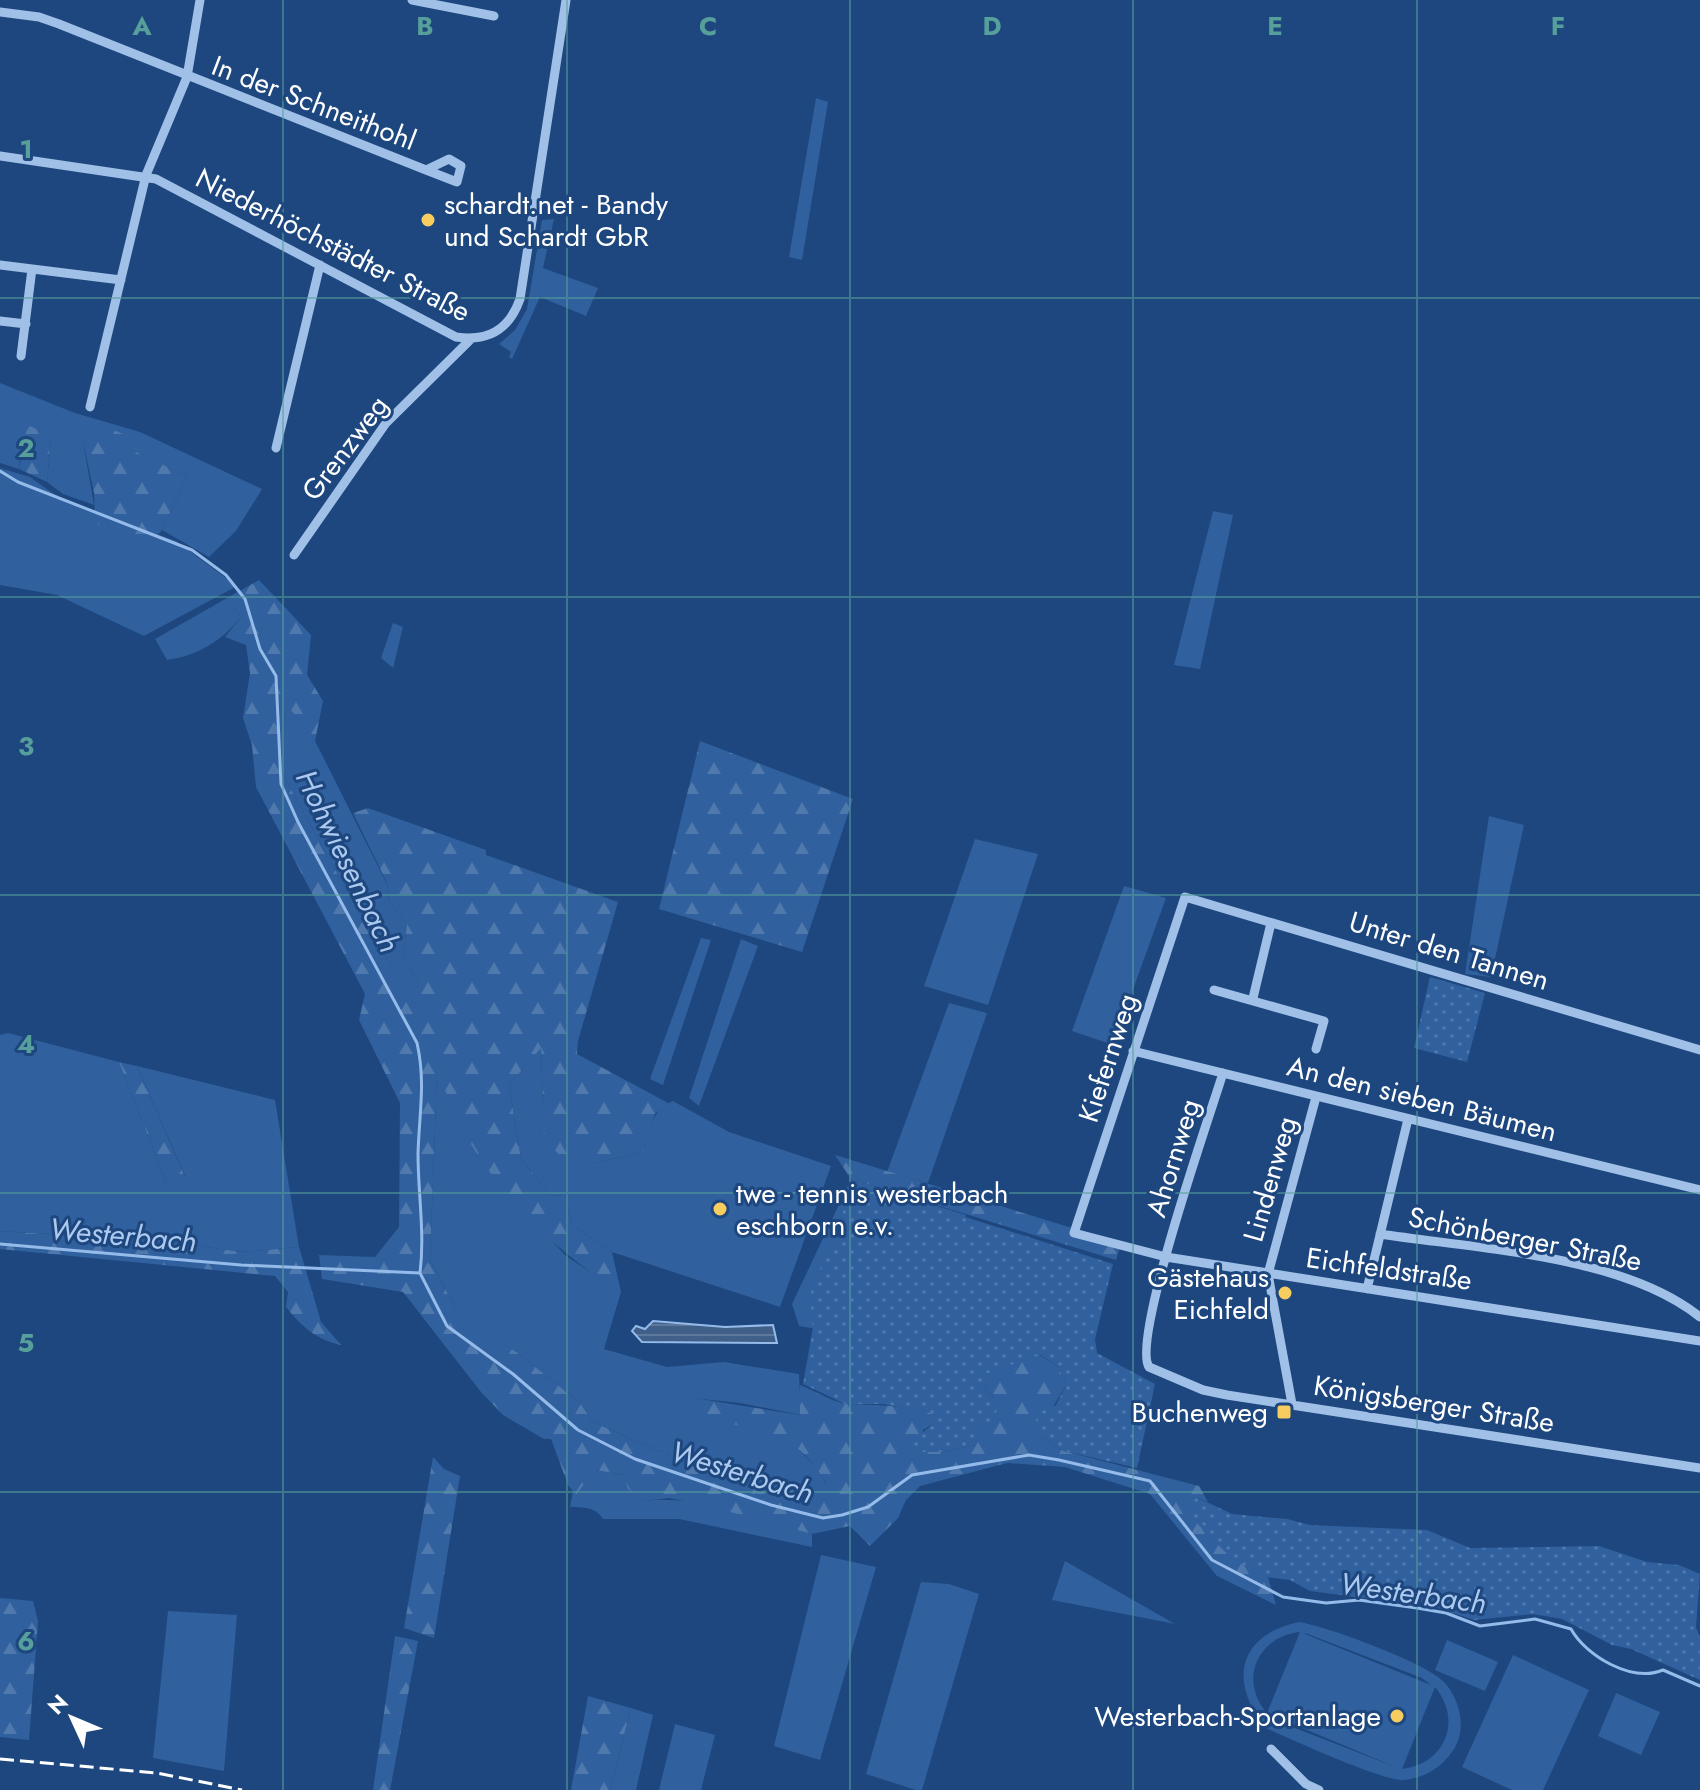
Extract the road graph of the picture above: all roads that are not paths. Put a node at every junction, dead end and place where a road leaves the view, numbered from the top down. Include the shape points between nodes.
1 (200, 0) edge
2 (412, 0) edge
3 (566, 0) edge
4 (0, 12) edge
5 (494, 16) dead end
6 (187, 77) junction
7 (0, 156) edge
8 (426, 170) dead end
9 (146, 175) junction
10 (0, 265) edge
11 (320, 265) junction
12 (32, 269) junction
13 (121, 280) junction
14 (0, 321) edge
15 (26, 324) junction
16 (471, 339) junction
17 (21, 356) dead end
18 (90, 407) dead end
19 (276, 448) dead end
20 (294, 555) dead end
21 (1185, 897) joint
22 (1271, 923) junction
23 (1214, 990) dead end
24 (1253, 998) junction
25 (1316, 1049) dead end
26 (1700, 1050) edge
27 (1133, 1051) junction
28 (1223, 1073) junction
29 (1316, 1097) junction
30 (1408, 1119) junction
31 (1700, 1190) edge
32 (1074, 1233) joint
33 (1380, 1234) junction
34 (1166, 1257) junction
35 (1268, 1274) junction
36 (1367, 1289) junction
37 (1700, 1317) edge
38 (1700, 1341) edge
39 (1163, 1374) joint
40 (1292, 1404) junction
41 (1700, 1468) edge
42 (1271, 1749) dead end
43 (1319, 1790) edge

1 - 6 street
2 - 5 street
3 - 16 street, Niederhöchstädter Straße via 520,299 515,314 497,332
4 - 6 street, In der Schneithohl via 39,17
6 - 8 street, In der Schneithohl
6 - 9 street
7 - 9 street, Niederhöchstädter Straße
9 - 11 street, Niederhöchstädter Straße
9 - 13 street
10 - 12 street
11 - 16 street, Niederhöchstädter Straße via 456,337
11 - 19 street
12 - 13 street
12 - 15 street
13 - 18 street
14 - 15 street
15 - 17 street
16 - 20 street, Grenzweg via 386,423
21 - 22 street, Unter den Tannen
21 - 27 street, Kiefernweg
22 - 24 street
22 - 26 street, Unter den Tannen
23 - 24 street
24 - 25 street via 1324,1021
27 - 28 street, An den sieben Bäumen
27 - 32 street, Kiefernweg
28 - 29 street, An den sieben Bäumen
28 - 34 street, Ahornweg
29 - 30 street, An den sieben Bäumen
29 - 35 street, Lindenweg
30 - 31 street, An den sieben Bäumen
30 - 33 street
32 - 34 street, Eichfeldstraße
33 - 36 street
33 - 37 street, Schönberger Straße via 1621,1274 1680,1301
34 - 35 street, Eichfeldstraße
34 - 39 street, Ahornweg via 1144,1355 1149,1367
35 - 36 street, Eichfeldstraße
35 - 40 street
36 - 38 street, Eichfeldstraße
39 - 40 street, Königsberger Straße via 1227,1395
40 - 41 street, Königsberger Straße
42 - 43 street

